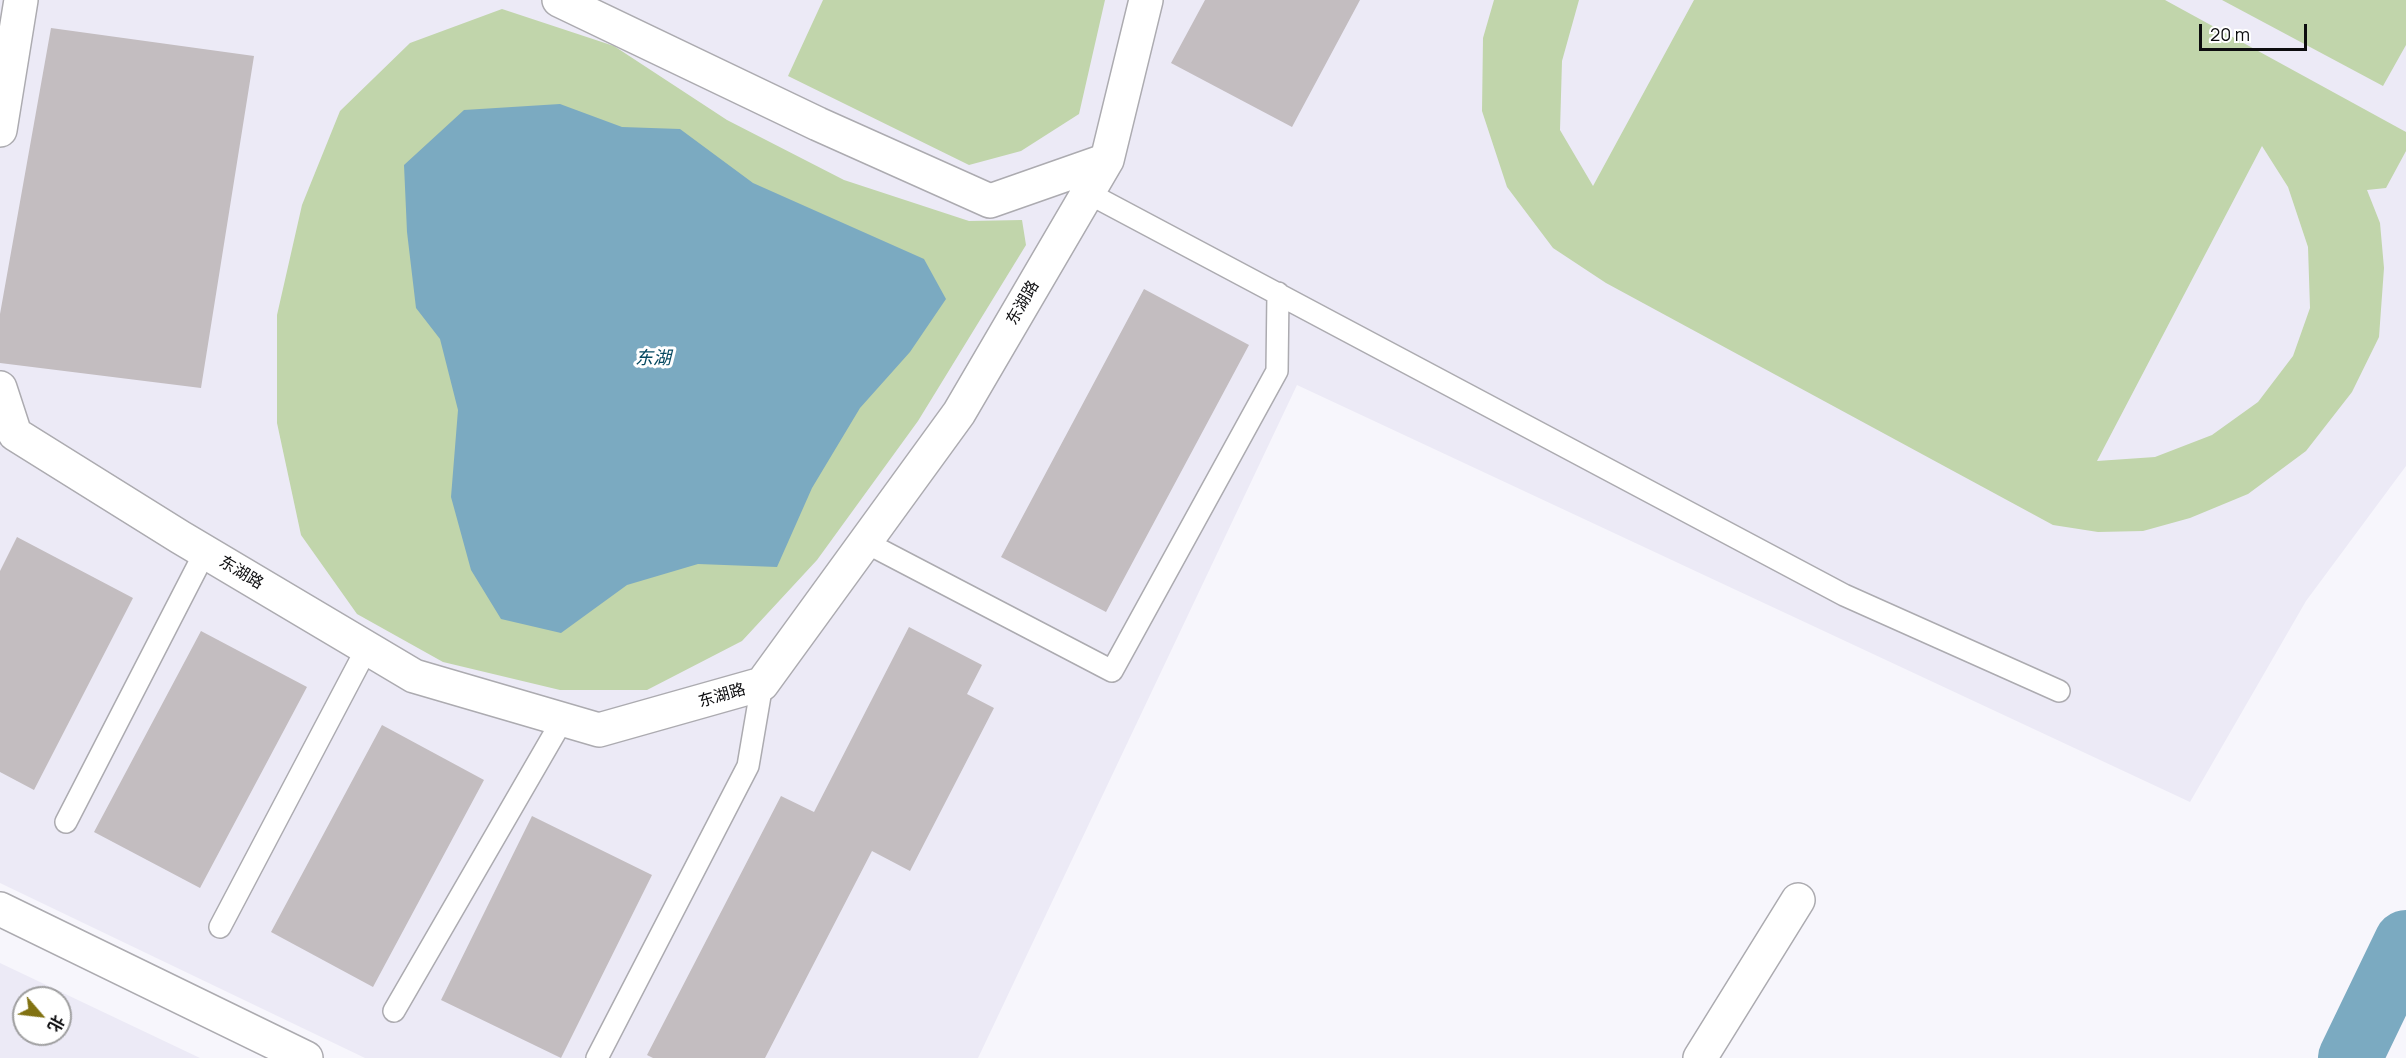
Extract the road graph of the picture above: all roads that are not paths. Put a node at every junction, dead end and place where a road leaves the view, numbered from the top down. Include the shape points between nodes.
1 (21, 0) edge
2 (559, 0) edge
3 (1146, 0) edge
4 (0, 130) edge
5 (1107, 160) junction
6 (1088, 193) junction
7 (1278, 293) junction
8 (0, 388) edge
9 (865, 542) junction
10 (206, 552) junction
11 (367, 648) junction
12 (762, 684) junction
13 (2059, 691) dead end
14 (563, 719) junction
15 (66, 822) dead end
16 (1798, 900) dead end
17 (0, 909) edge
18 (220, 927) dead end
19 (394, 1011) dead end
20 (306, 1058) edge
21 (597, 1058) edge
22 (1700, 1058) edge

1 - 4 street
2 - 5 street via 990,201
3 - 5 street, 东湖路
5 - 6 street, 东湖路
6 - 7 lane
6 - 9 street, 东湖路 via 958,413
7 - 9 lane via 1277,370 1112,671
7 - 13 lane via 1844,595
8 - 10 street, 东湖路 via 15,434
9 - 12 street, 东湖路
10 - 11 street, 东湖路
10 - 15 lane
11 - 14 street, 东湖路 via 414,676
11 - 18 lane
12 - 14 street, 东湖路 via 599,730
12 - 21 lane via 748,766
14 - 19 lane
16 - 22 street
17 - 20 street

